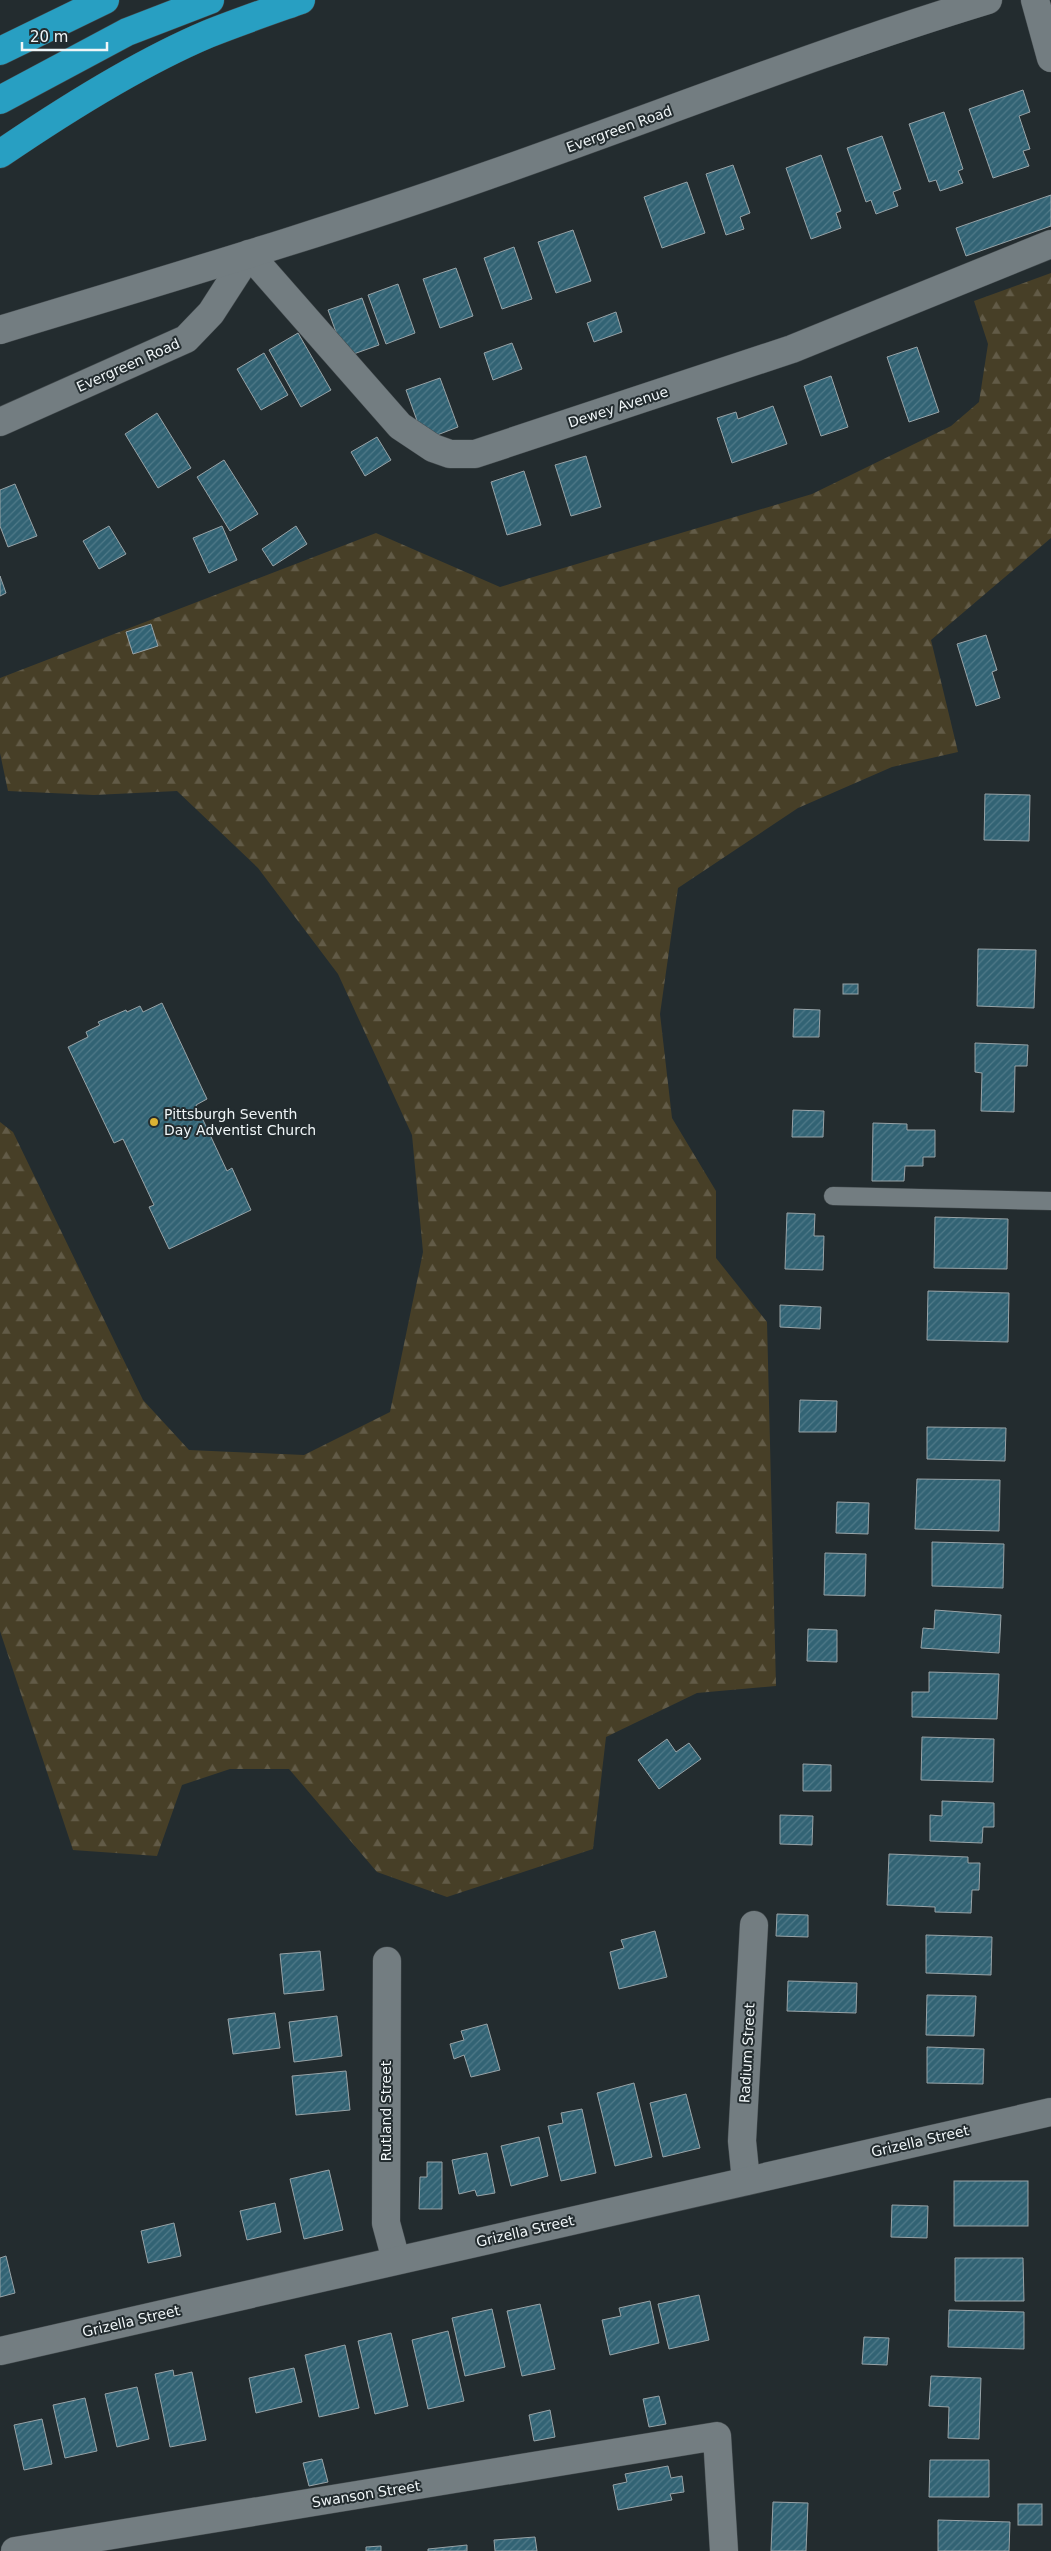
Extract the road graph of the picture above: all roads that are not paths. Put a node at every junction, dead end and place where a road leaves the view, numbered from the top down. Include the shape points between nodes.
1 (105, 0) edge
2 (210, 0) edge
3 (301, 0) edge
4 (988, 0) edge
5 (1035, 0) edge
6 (0, 51) edge
7 (1051, 58) edge
8 (0, 100) edge
9 (0, 154) edge
10 (1051, 244) edge
11 (249, 254) junction
12 (0, 330) edge
13 (0, 422) edge
14 (833, 1196) dead end
15 (1051, 1201) edge
16 (754, 1925) dead end
17 (386, 1961) dead end
18 (1051, 2112) edge
19 (746, 2181) junction
20 (396, 2260) junction
21 (0, 2351) edge
22 (15, 2551) edge
23 (724, 2551) edge

1 - 6 highway
2 - 8 highway via 127,32
3 - 9 highway via 207,35 148,65 78,104
4 - 11 street, Evergreen Road via 872,38 487,176
5 - 7 street
10 - 11 street, Dewey Avenue via 792,349 474,454 461,455 433,448 400,426
11 - 12 street, Evergreen Road
11 - 13 street, Evergreen Road via 211,313 186,339
14 - 15 lane
16 - 19 street, Radium Street via 742,2141
17 - 20 street, Rutland Street via 386,2222
18 - 19 street, Grizella Street
19 - 20 street, Grizella Street
20 - 21 street, Grizella Street
22 - 23 street, Swanson Street via 717,2436

